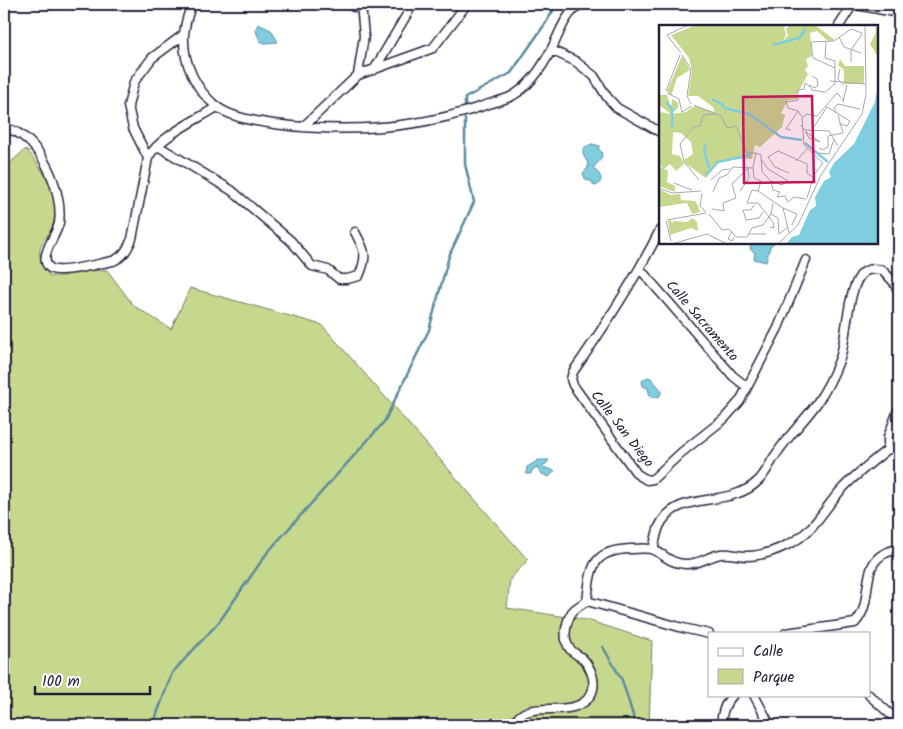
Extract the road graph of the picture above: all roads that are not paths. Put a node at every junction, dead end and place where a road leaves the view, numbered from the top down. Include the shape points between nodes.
1 (192, 4) edge
2 (350, 4) edge
3 (413, 4) edge
4 (467, 4) edge
5 (581, 4) edge
6 (853, 4) edge
7 (362, 6) edge
8 (899, 13) edge
9 (840, 25) edge
10 (183, 35) junction
11 (551, 50) junction
12 (374, 70) junction
13 (358, 75) junction
14 (217, 108) junction
15 (302, 127) junction
16 (4, 128) edge
17 (659, 131) edge
18 (158, 146) junction
19 (148, 158) junction
20 (355, 232) dead end
21 (659, 232) edge
22 (806, 260) dead end
23 (640, 269) junction
24 (899, 292) edge
25 (746, 387) junction
26 (899, 408) edge
27 (888, 449) junction
28 (899, 450) edge
29 (899, 549) edge
30 (653, 550) junction
31 (587, 601) junction
32 (794, 632) edge
33 (708, 634) edge
34 (732, 696) edge
35 (755, 696) edge
36 (870, 696) edge
37 (899, 722) edge
38 (512, 725) edge
39 (720, 725) edge
40 (770, 725) edge

1 - 10 street
2 - 7 street
3 - 12 street
4 - 12 street via 433,48
5 - 11 street via 564,21
6 - 8 street
6 - 9 street
7 - 13 street via 363,46
10 - 14 street via 185,57 193,76 201,92
10 - 19 street via 152,58 134,82 128,106 133,128
11 - 15 street via 536,76 511,96 458,114 374,129
11 - 17 street via 575,60 594,76 617,108
12 - 13 street
13 - 15 street
14 - 15 street via 241,117
14 - 18 street
16 - 19 street via 26,138 48,167 54,182 59,221 57,232 45,253 45,261 58,271 114,261 127,251
18 - 19 street
18 - 20 street via 231,190 290,240 312,266 328,270 339,279 359,276 364,265 366,253
21 - 23 street, Calle San Diego
22 - 25 street, Calle San Diego via 778,328
23 - 25 street, Calle Sacramento
23 - 25 street, Calle San Diego via 571,379 572,385 637,474 647,480 653,479 724,420 740,401
24 - 30 street via 882,270 863,272 850,304 840,358 824,392 758,481 735,496 694,501 675,509 659,527
26 - 27 street via 888,437
27 - 28 street
27 - 30 street via 841,490 802,538 789,545 759,556 722,554 692,564 673,562
29 - 32 street via 891,550 874,562 862,612 854,623
30 - 31 street via 618,551 595,561
31 - 33 street
31 - 38 street via 573,611 566,629 566,641 589,667 594,686 591,694 578,706 529,711
34 - 39 street via 723,709
35 - 40 street
36 - 37 street

